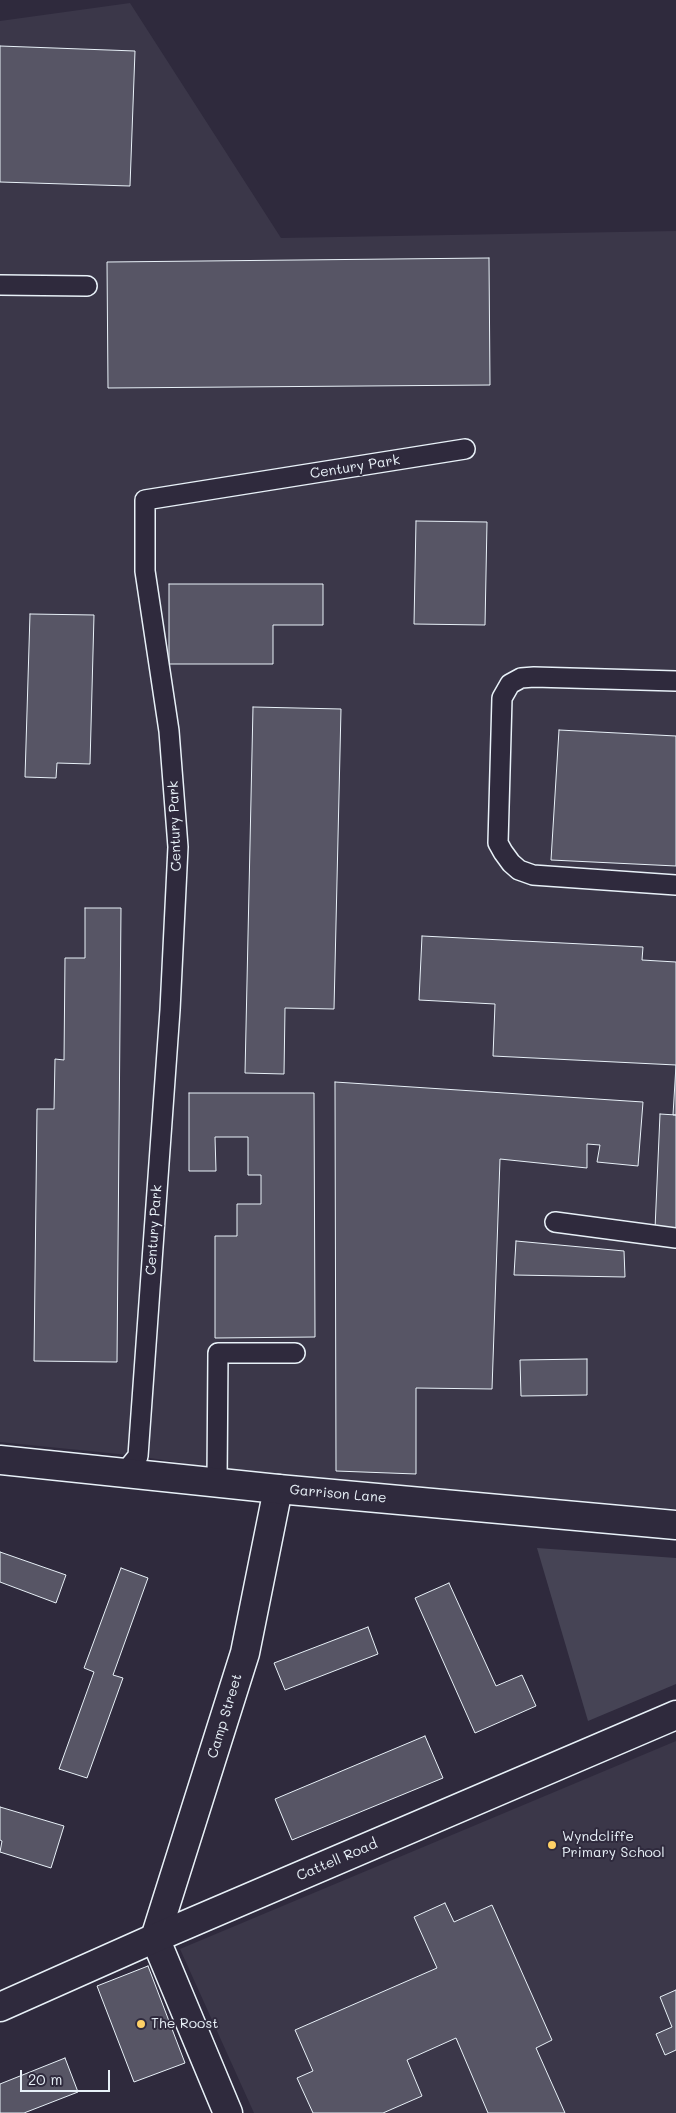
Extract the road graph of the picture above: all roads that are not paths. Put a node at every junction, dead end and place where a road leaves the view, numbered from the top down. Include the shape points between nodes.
1 (0, 285) edge
2 (87, 286) dead end
3 (465, 450) dead end
4 (676, 681) edge
5 (676, 884) edge
6 (555, 1222) dead end
7 (676, 1238) edge
8 (295, 1353) dead end
9 (0, 1460) edge
10 (126, 1472) junction
11 (217, 1482) junction
12 (278, 1489) junction
13 (676, 1525) edge
14 (676, 1715) edge
15 (155, 1938) junction
16 (0, 2007) edge
17 (228, 2113) edge

1 - 2 lane
3 - 10 lane, Century Park via 145,500 145,571 169,731 178,848 170,1010 138,1456
4 - 5 lane via 534,677 521,678 510,684 502,698 498,843 511,863 533,875
6 - 7 lane
8 - 11 lane via 218,1353
9 - 10 street, Garrison Lane
10 - 11 street, Garrison Lane
11 - 12 street, Garrison Lane
12 - 13 street, Garrison Lane
12 - 15 street, Camp Street via 245,1652
14 - 15 street, Cattell Road
15 - 16 street, Cattell Road
15 - 17 street

